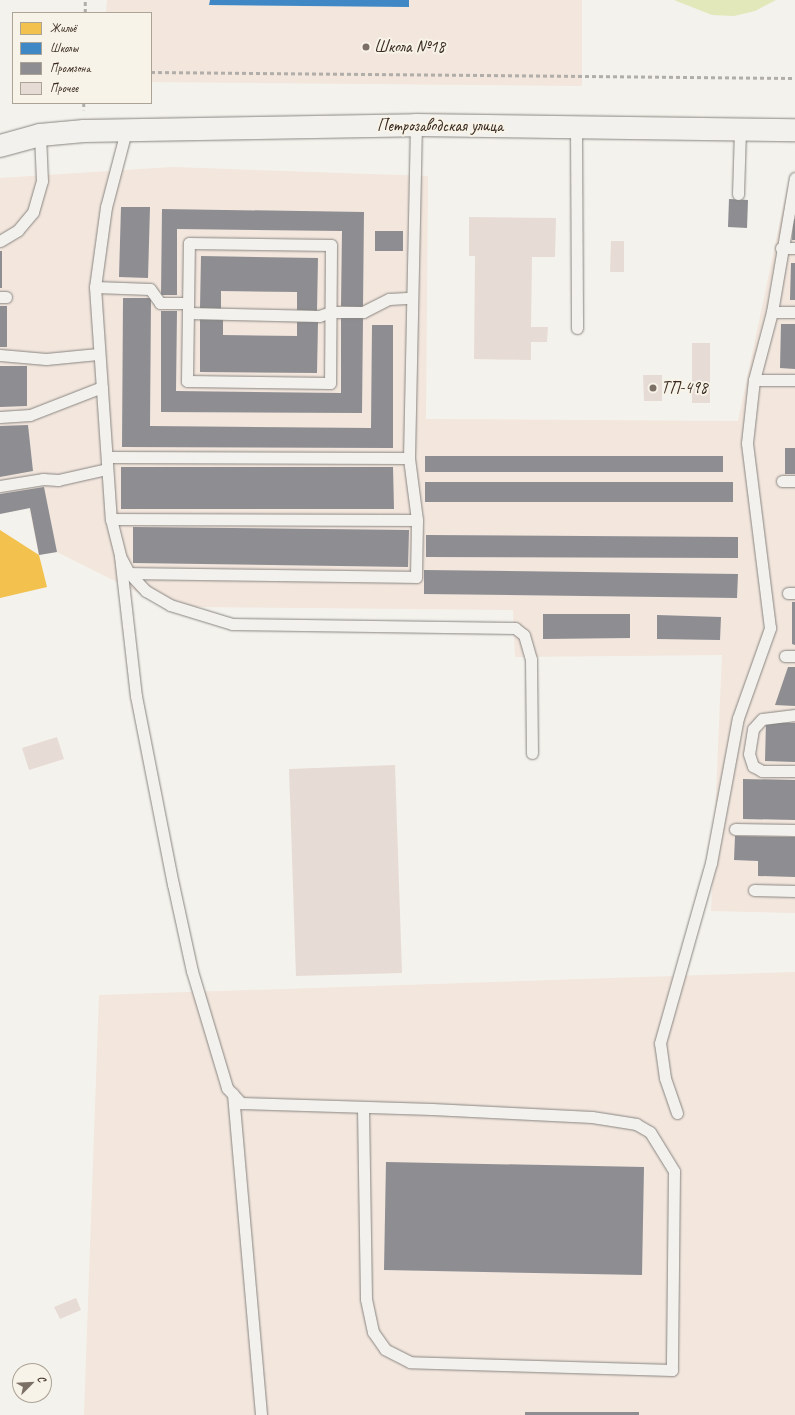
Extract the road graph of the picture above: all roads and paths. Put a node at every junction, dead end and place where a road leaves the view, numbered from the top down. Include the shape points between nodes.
1 (85, 0) edge
2 (85, 12) edge
3 (152, 72) edge
4 (795, 78) edge
5 (416, 125) junction
6 (576, 128) junction
7 (740, 130) junction
8 (795, 130) edge
9 (126, 131) junction
10 (40, 135) junction
11 (0, 146) edge
12 (795, 178) edge
13 (738, 194) dead end
14 (0, 241) edge
15 (781, 248) junction
16 (795, 248) edge
17 (96, 287) junction
18 (411, 298) junction
19 (188, 308) junction
20 (330, 312) junction
21 (772, 312) junction
22 (795, 312) edge
23 (577, 328) dead end
24 (98, 354) junction
25 (0, 355) edge
26 (754, 380) junction
27 (795, 380) edge
28 (102, 387) junction
29 (0, 416) edge
30 (107, 457) junction
31 (409, 458) junction
32 (107, 469) junction
33 (782, 481) dead end
34 (795, 481) edge
35 (0, 486) edge
36 (112, 519) junction
37 (416, 520) junction
38 (120, 556) junction
39 (129, 574) junction
40 (795, 715) edge
41 (532, 753) dead end
42 (795, 772) edge
43 (735, 829) dead end
44 (795, 830) edge
45 (754, 890) dead end
46 (795, 891) edge
47 (233, 1094) junction
48 (362, 1107) junction
49 (677, 1113) dead end
50 (261, 1415) edge

1 - 2 path
3 - 4 path
5 - 6 street, Петрозаводская улица
5 - 9 street, Петрозаводская улица
5 - 18 lane
6 - 7 street, Петрозаводская улица
6 - 23 lane
7 - 8 street, Петрозаводская улица
7 - 13 lane
9 - 10 street, Петрозаводская улица
9 - 17 lane via 106,207
10 - 11 street, Петрозаводская улица
10 - 14 lane via 42,181 33,212 18,230
12 - 15 lane
15 - 16 lane
15 - 21 lane
17 - 19 lane via 150,289 160,303
17 - 24 lane
18 - 20 lane via 390,299 364,312
18 - 31 lane
19 - 20 lane via 319,316
19 - 20 lane via 189,243 331,245
19 - 20 lane via 187,381 330,383
21 - 22 lane
21 - 26 lane
24 - 25 lane via 46,359
24 - 28 lane
26 - 27 lane
26 - 49 lane via 747,443 770,628 738,718 711,863 660,1043 665,1078
28 - 29 lane via 30,415
28 - 30 lane
30 - 31 lane
30 - 32 lane
31 - 37 lane
32 - 35 lane via 58,480 43,479
32 - 36 lane
33 - 34 lane
36 - 37 lane
36 - 38 lane
37 - 39 lane via 416,577
38 - 39 lane
38 - 47 lane via 136,696 173,884 192,971 227,1088
39 - 41 lane via 146,591 170,605 232,624 515,628 524,635 531,659
40 - 42 lane via 762,719 753,729 749,754 753,766 762,771
43 - 44 lane
45 - 46 lane
47 - 48 lane via 241,1103
47 - 50 lane via 244,1189
48 - 48 lane via 366,1299 373,1332 385,1348 410,1362 672,1370 674,1171 650,1132 636,1124 592,1117

